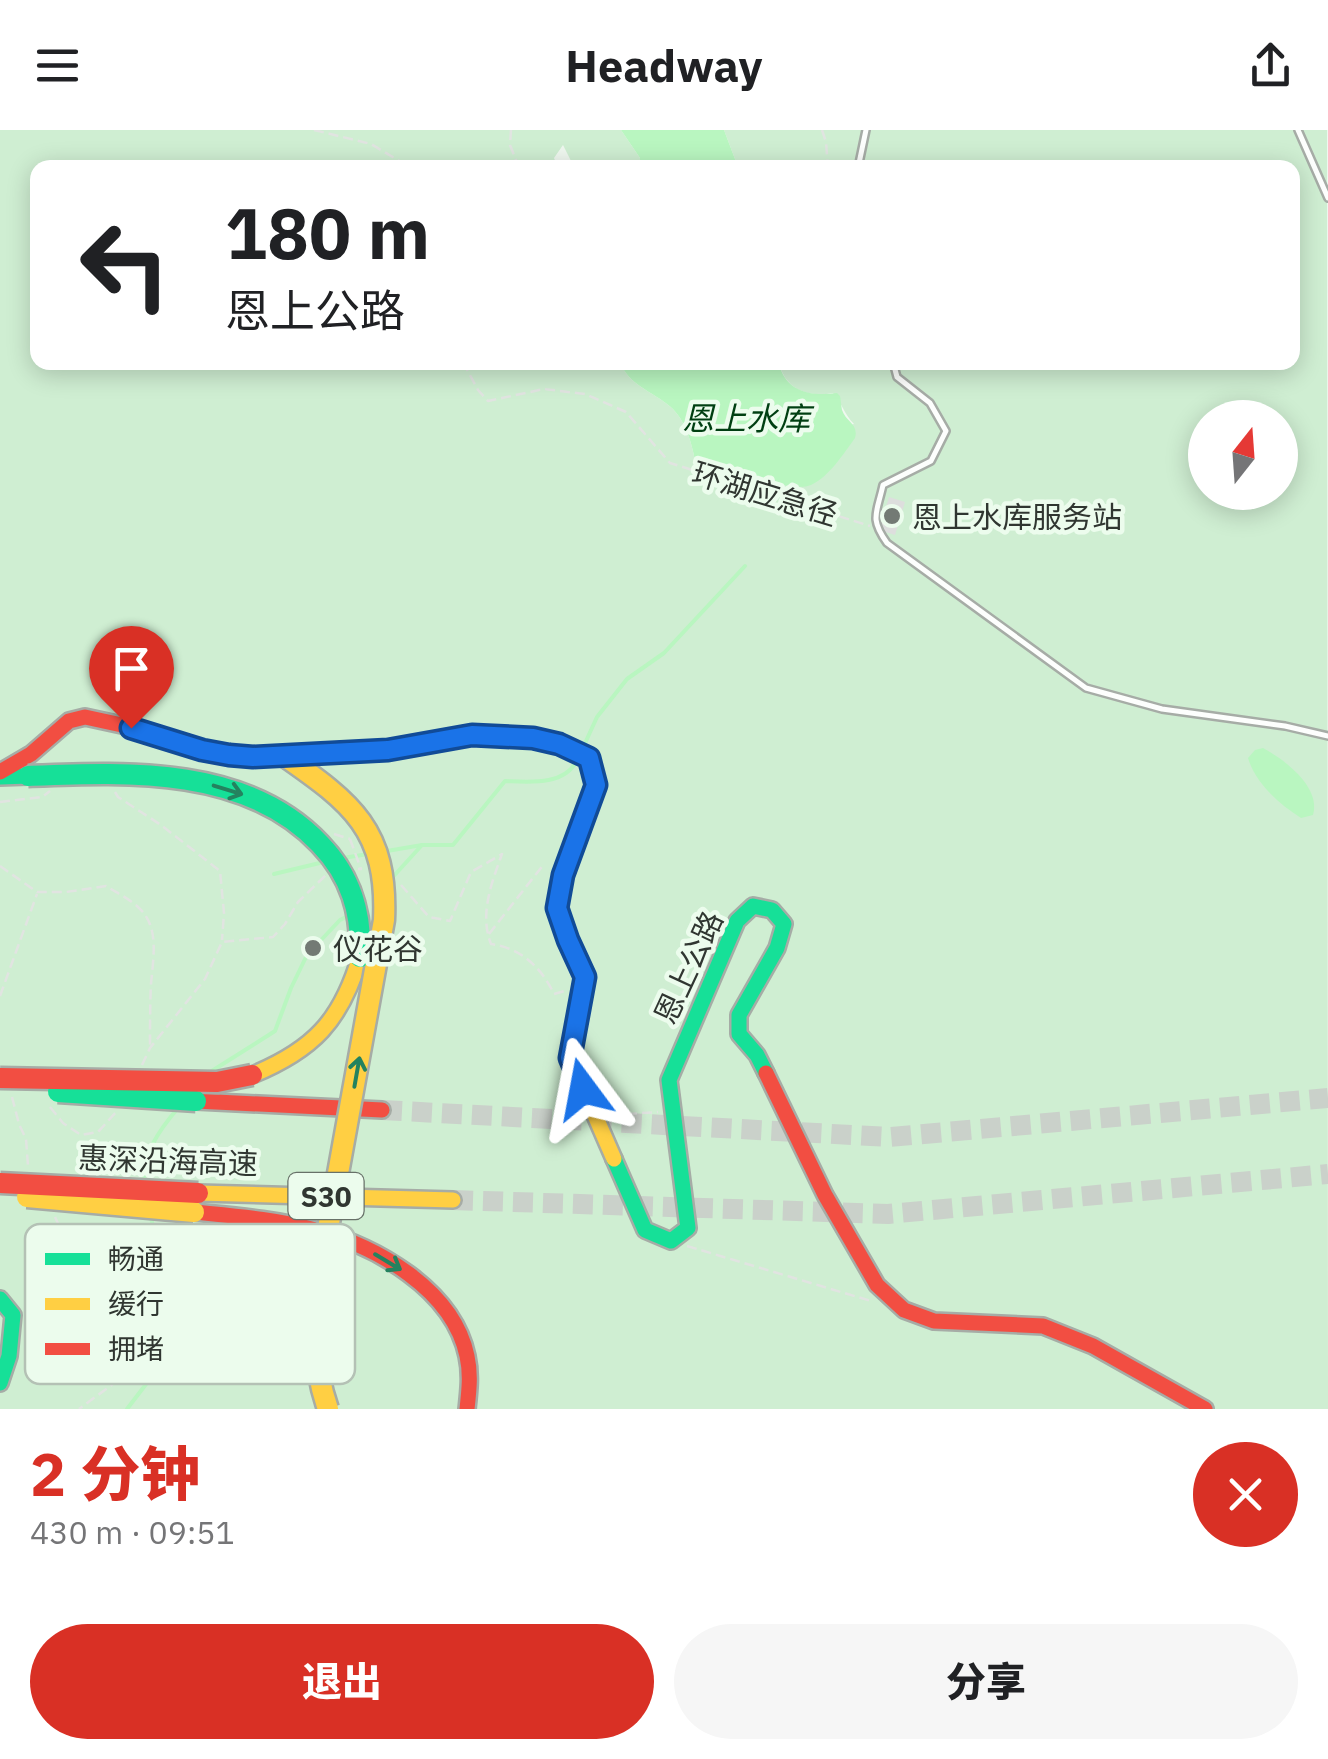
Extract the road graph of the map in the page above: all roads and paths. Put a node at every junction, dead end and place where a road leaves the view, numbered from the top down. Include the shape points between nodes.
1 (314, 130) edge
2 (512, 130) edge
3 (822, 130) edge
4 (866, 130) edge
5 (1298, 130) edge
6 (398, 160) edge
7 (516, 160) edge
8 (827, 160) edge
9 (860, 160) edge
10 (1328, 198) edge
11 (467, 370) edge
12 (895, 370) edge
13 (876, 528) junction
14 (1328, 736) edge
15 (283, 755) junction
16 (0, 774) edge
17 (109, 782) dead end
18 (52, 790) dead end
19 (0, 802) edge
20 (332, 833) dead end
21 (350, 839) dead end
22 (544, 864) dead end
23 (0, 866) edge
24 (399, 882) dead end
25 (37, 892) junction
26 (488, 936) junction
27 (222, 942) dead end
28 (570, 990) dead end
29 (0, 996) edge
30 (150, 1048) dead end
31 (0, 1078) edge
32 (0, 1088) edge
33 (382, 1110) tunnel mouth
34 (674, 1118) junction
35 (597, 1120) junction
36 (0, 1182) edge
37 (0, 1194) edge
38 (454, 1200) tunnel mouth
39 (196, 1202) junction
40 (288, 1224) edge
41 (329, 1224) edge
42 (672, 1242) junction
43 (355, 1244) edge
44 (0, 1298) edge
45 (878, 1303) dead end
46 (0, 1383) edge
47 (318, 1384) edge
48 (328, 1409) edge
49 (468, 1409) edge
50 (1205, 1409) edge

1 - 6 path via 371,144
2 - 7 path
3 - 8 path
4 - 9 lane
5 - 10 lane
11 - 13 path, 环湖应急径 via 488,402 544,390 585,394 626,412 670,463
12 - 13 lane via 930,403 946,431 931,461 883,485
13 - 14 lane via 886,543 1086,688 1162,709
15 - 16 main road via 202,750 85,718 69,721
15 - 35 main road via 388,750 472,735 533,738 589,758 596,785 557,908 585,977 570,1058
41 -> 15 main road, bridge via 386,882 375,842 352,809
16 -> 31 main road, bridge via 184,779 286,813 316,836 347,880 362,934 356,977 329,1026 275,1067 217,1082
17 - 27 path via 118,797 220,871
18 - 19 path
20 - 21 path
22 - 26 path
23 - 25 path
24 - 26 path via 429,918 450,921 471,872 502,854 488,896
25 - 29 path
25 - 30 path via 106,886 147,918 154,960
26 - 28 path via 491,944 524,956 554,994
32 - 33 main road, 惠深沿海高速, bridge
34 - 35 path via 645,1111
34 - 42 main road, 恩上公路 via 688,1228
34 - 50 main road, 恩上公路 via 669,1080 737,921 753,906 772,910 784,924 739,1015 739,1034 877,1285 904,1310 934,1321 1044,1326
35 - 42 main road via 646,1230
36 - 39 main road, 惠深沿海高速 / S30, bridge
37 - 39 main road, bridge
38 - 39 main road, 惠深沿海高速 / S30
39 -> 40 main road
42 - 45 path
43 -> 49 main road via 431,1294 458,1326 468,1351
44 - 46 main road via 13,1315
48 -> 47 main road, bridge

